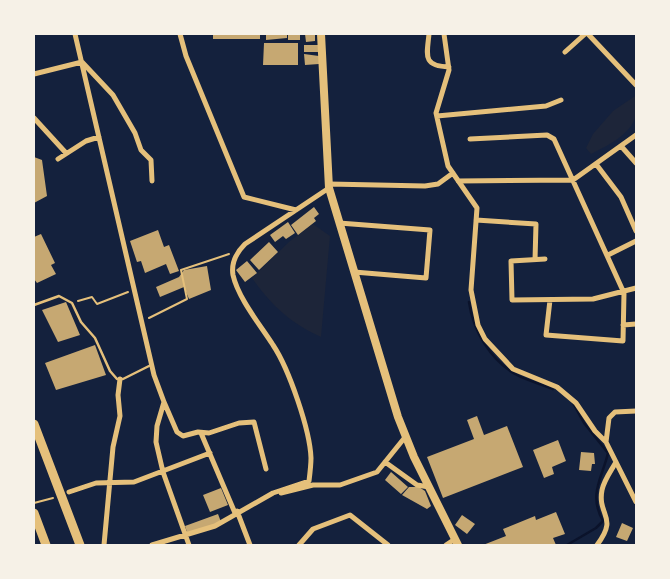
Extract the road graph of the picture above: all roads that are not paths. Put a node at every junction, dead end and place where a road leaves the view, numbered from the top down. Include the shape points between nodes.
1 (76, 34) edge
2 (180, 34) edge
3 (321, 34) edge
4 (429, 34) edge
5 (444, 34) edge
6 (587, 34) edge
7 (565, 52) dead end
8 (82, 62) junction
9 (448, 67) junction
10 (34, 74) edge
11 (636, 86) edge
12 (561, 100) dead end
13 (437, 116) junction
14 (34, 118) edge
15 (636, 134) edge
16 (99, 137) junction
17 (470, 139) dead end
18 (621, 146) junction
19 (66, 153) junction
20 (58, 159) dead end
21 (636, 163) edge
22 (596, 164) junction
23 (453, 174) junction
24 (573, 180) junction
25 (152, 181) dead end
26 (458, 181) junction
27 (329, 186) junction
28 (296, 210) junction
29 (476, 220) junction
30 (339, 223) junction
31 (636, 231) edge
32 (636, 241) edge
33 (608, 255) junction
34 (536, 260) junction
35 (545, 260) dead end
36 (353, 272) junction
37 (636, 288) edge
38 (624, 293) junction
39 (550, 300) junction
40 (34, 305) edge
41 (636, 324) edge
42 (623, 325) junction
43 (152, 364) junction
44 (120, 379) junction
45 (164, 402) junction
46 (636, 411) edge
47 (34, 424) edge
48 (201, 433) junction
49 (406, 436) junction
50 (606, 442) junction
51 (210, 453) junction
52 (385, 462) junction
53 (616, 462) junction
54 (266, 469) dead end
55 (163, 472) junction
56 (111, 481) junction
57 (430, 487) junction
58 (273, 493) junction
59 (65, 494) junction
60 (636, 502) edge
61 (236, 512) junction
62 (34, 513) edge
63 (186, 536) junction
64 (457, 542) edge
65 (46, 545) edge
66 (80, 545) edge
67 (104, 545) edge
68 (152, 545) edge
69 (189, 545) edge
70 (250, 545) edge
71 (299, 545) edge
72 (388, 545) edge
73 (446, 545) edge
74 (597, 545) edge

1 - 8 street
2 - 28 street via 186,56 244,196
3 - 27 main road
4 - 9 street via 427,58 436,67
5 - 9 street
6 - 7 street
6 - 11 street
8 - 10 street
8 - 16 street
8 - 25 street via 113,95 141,150 150,160
9 - 13 street via 437,103
12 - 13 street via 546,106
13 - 23 street via 448,166
14 - 19 street
15 - 18 street
16 - 19 street
16 - 43 street
17 - 24 street via 547,135 554,139
18 - 21 street
18 - 22 street
19 - 20 street
22 - 24 street
22 - 31 street via 621,197
23 - 26 street
23 - 27 street via 438,184 425,186
24 - 26 street
24 - 33 street
26 - 29 street via 477,208
27 - 28 street
27 - 30 main road
28 - 58 street via 238,251 233,274 292,383 311,457 309,481
29 - 34 street via 536,224
29 - 50 street via 471,290 478,326 485,339 513,369 568,394
30 - 36 main road
30 - 36 street via 430,230 426,278
32 - 33 street
33 - 38 street
34 - 35 street
34 - 39 street via 511,261 512,300
36 - 49 main road
37 - 38 street
38 - 39 street via 594,300
38 - 42 street
39 - 42 street via 546,335 623,341
40 - 44 lane via 59,296 72,303 81,322 95,338 110,371
41 - 42 street
43 - 44 lane
43 - 45 street
44 - 56 street via 120,416 113,447
45 - 48 street via 177,432 184,436
45 - 55 street via 156,442
46 - 50 street via 615,412 610,418
47 - 59 highway
48 - 51 street
48 - 54 street via 254,422
49 - 52 street
49 - 57 main road
50 - 53 street
51 - 55 street
51 - 61 street
52 - 57 street via 417,485
52 - 58 street via 377,472 340,485 313,485 292,492
53 - 60 street
53 - 74 street via 602,490 608,524 606,534
55 - 56 street via 134,482
55 - 63 street
56 - 59 street
56 - 67 street
57 - 64 main road
58 - 61 street
59 - 66 highway
61 - 63 street via 221,523
61 - 70 street
62 - 65 highway
63 - 68 street
63 - 69 street
64 - 73 street
71 - 72 street via 313,529 350,514

